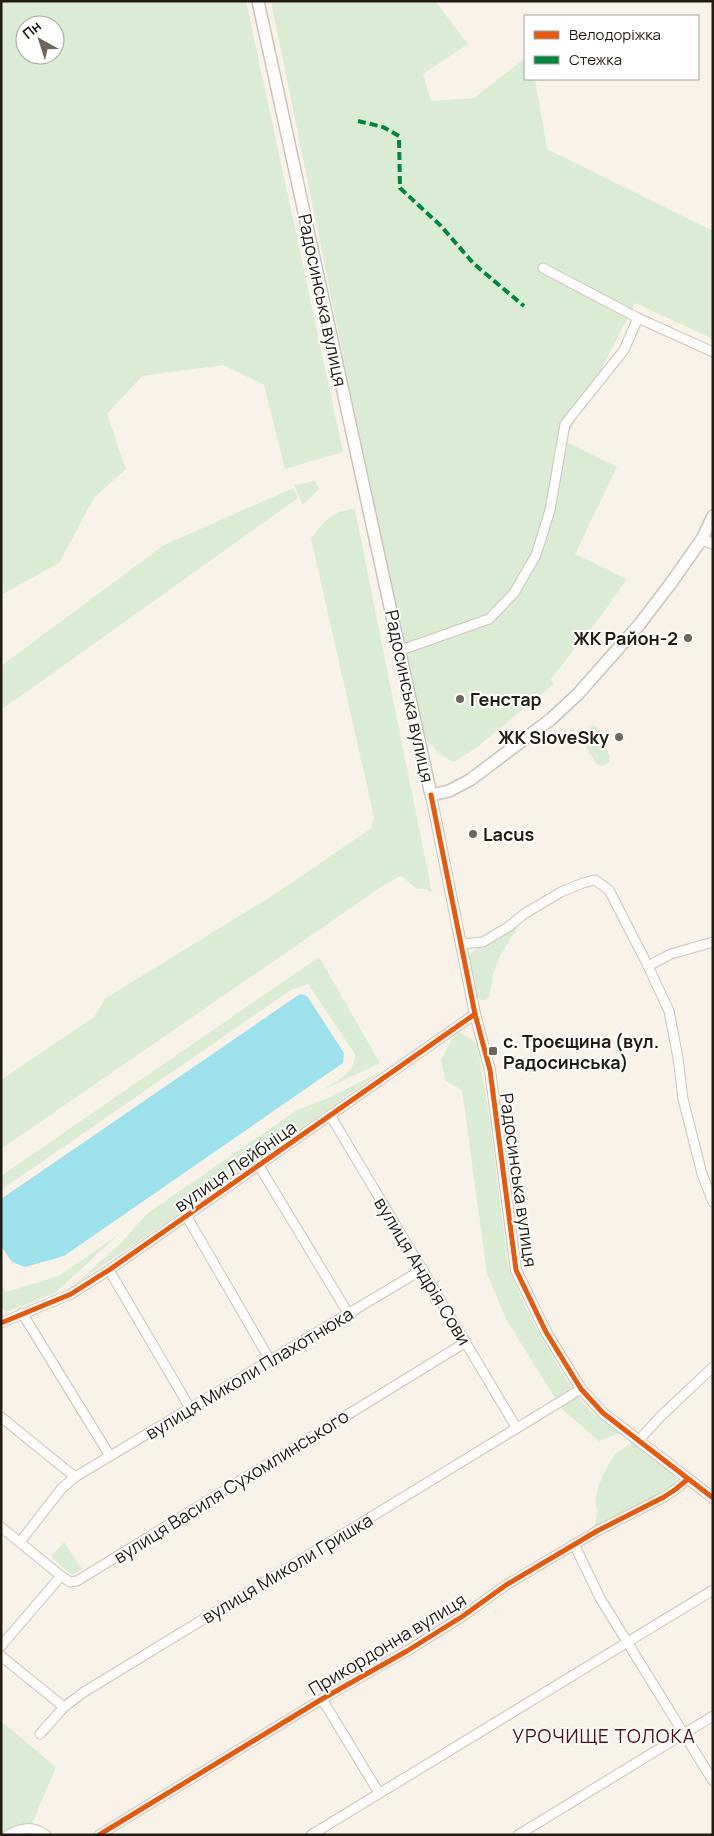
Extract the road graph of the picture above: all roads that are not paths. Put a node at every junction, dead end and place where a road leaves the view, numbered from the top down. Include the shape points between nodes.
1 (258, 1) edge
2 (543, 268) dead end
3 (638, 318) junction
4 (713, 352) edge
5 (713, 516) edge
6 (708, 541) edge
7 (401, 650) junction
8 (431, 795) junction
9 (713, 942) edge
10 (461, 944) junction
11 (648, 966) junction
12 (475, 1014) junction
13 (330, 1115) junction
14 (259, 1166) junction
15 (713, 1202) edge
16 (186, 1217) junction
17 (423, 1269) junction
18 (109, 1270) junction
19 (348, 1313) junction
20 (22, 1314) junction
21 (1, 1322) edge
22 (466, 1342) junction
23 (270, 1360) junction
24 (713, 1366) edge
25 (581, 1389) junction
26 (190, 1408) junction
27 (1, 1417) edge
28 (516, 1427) junction
29 (639, 1440) junction
30 (110, 1456) junction
31 (75, 1477) junction
32 (688, 1479) junction
33 (713, 1498) edge
34 (1, 1527) edge
35 (20, 1542) junction
36 (574, 1544) junction
37 (61, 1576) junction
38 (713, 1590) edge
39 (627, 1641) junction
40 (1, 1646) edge
41 (1, 1656) edge
42 (322, 1699) junction
43 (64, 1707) junction
44 (713, 1716) edge
45 (40, 1734) dead end
46 (684, 1735) junction
47 (713, 1781) edge
48 (379, 1793) junction
49 (8, 1835) edge
50 (46, 1835) edge
51 (99, 1835) edge
52 (311, 1835) edge
53 (518, 1835) edge

1 - 7 main road, Радосинська вулиця
2 - 3 street
3 - 4 street
3 - 7 street via 624,350 565,424 550,510 536,555 514,593 489,619
5 - 6 main road
6 - 8 main road via 639,625 578,694 551,719 470,780 449,791
7 - 8 main road, Радосинська вулиця
8 - 10 street, Радосинська вулиця
9 - 11 street via 671,954
10 - 11 street via 483,942 561,892 595,880 609,890
10 - 12 street, Радосинська вулиця
11 - 15 street via 669,1011 683,1099 702,1174
12 - 13 street, вулиця Лейбніца
12 - 25 street, Радосинська вулиця via 490,1070 516,1270 546,1332
13 - 14 street, вулиця Лейбніца
13 - 17 street, вулиця Андрія Сови
14 - 16 street, вулиця Лейбніца
14 - 19 street
16 - 18 street, вулиця Лейбніца
16 - 23 street
17 - 19 street, вулиця Миколи Плахотнюка
17 - 22 street, вулиця Андрія Сови
18 - 20 street, вулиця Лейбніца via 71,1294
18 - 26 street
19 - 23 street, вулиця Миколи Плахотнюка
20 - 21 street, вулиця Лейбніца
20 - 30 street
22 - 28 street, вулиця Андрія Сови
22 - 37 street, вулиця Василя Сухомлинського via 77,1581 70,1582
23 - 26 street, вулиця Миколи Плахотнюка
24 - 29 street
25 - 28 street, вулиця Миколи Гришка
25 - 29 street, Радосинська вулиця via 603,1413
26 - 30 street, вулиця Миколи Плахотнюка
27 - 31 street
28 - 43 street, вулиця Миколи Гришка
29 - 32 street, Радосинська вулиця
30 - 31 street, вулиця Миколи Плахотнюка
31 - 35 street, вулиця Миколи Плахотнюка via 62,1488
32 - 33 street, Радосинська вулиця
32 - 36 street, Прикордонна вулиця via 664,1497
34 - 35 street
35 - 37 street
36 - 39 street via 600,1598
36 - 42 street, Прикордонна вулиця via 407,1651
37 - 40 street
38 - 39 street
39 - 46 street
39 - 48 street
41 - 43 street
42 - 48 street
42 - 51 street, Прикордонна вулиця
43 - 45 street, вулиця Миколи Гришка
44 - 46 street
46 - 47 street
46 - 53 street
48 - 52 street
49 - 50 street via 32,1828

